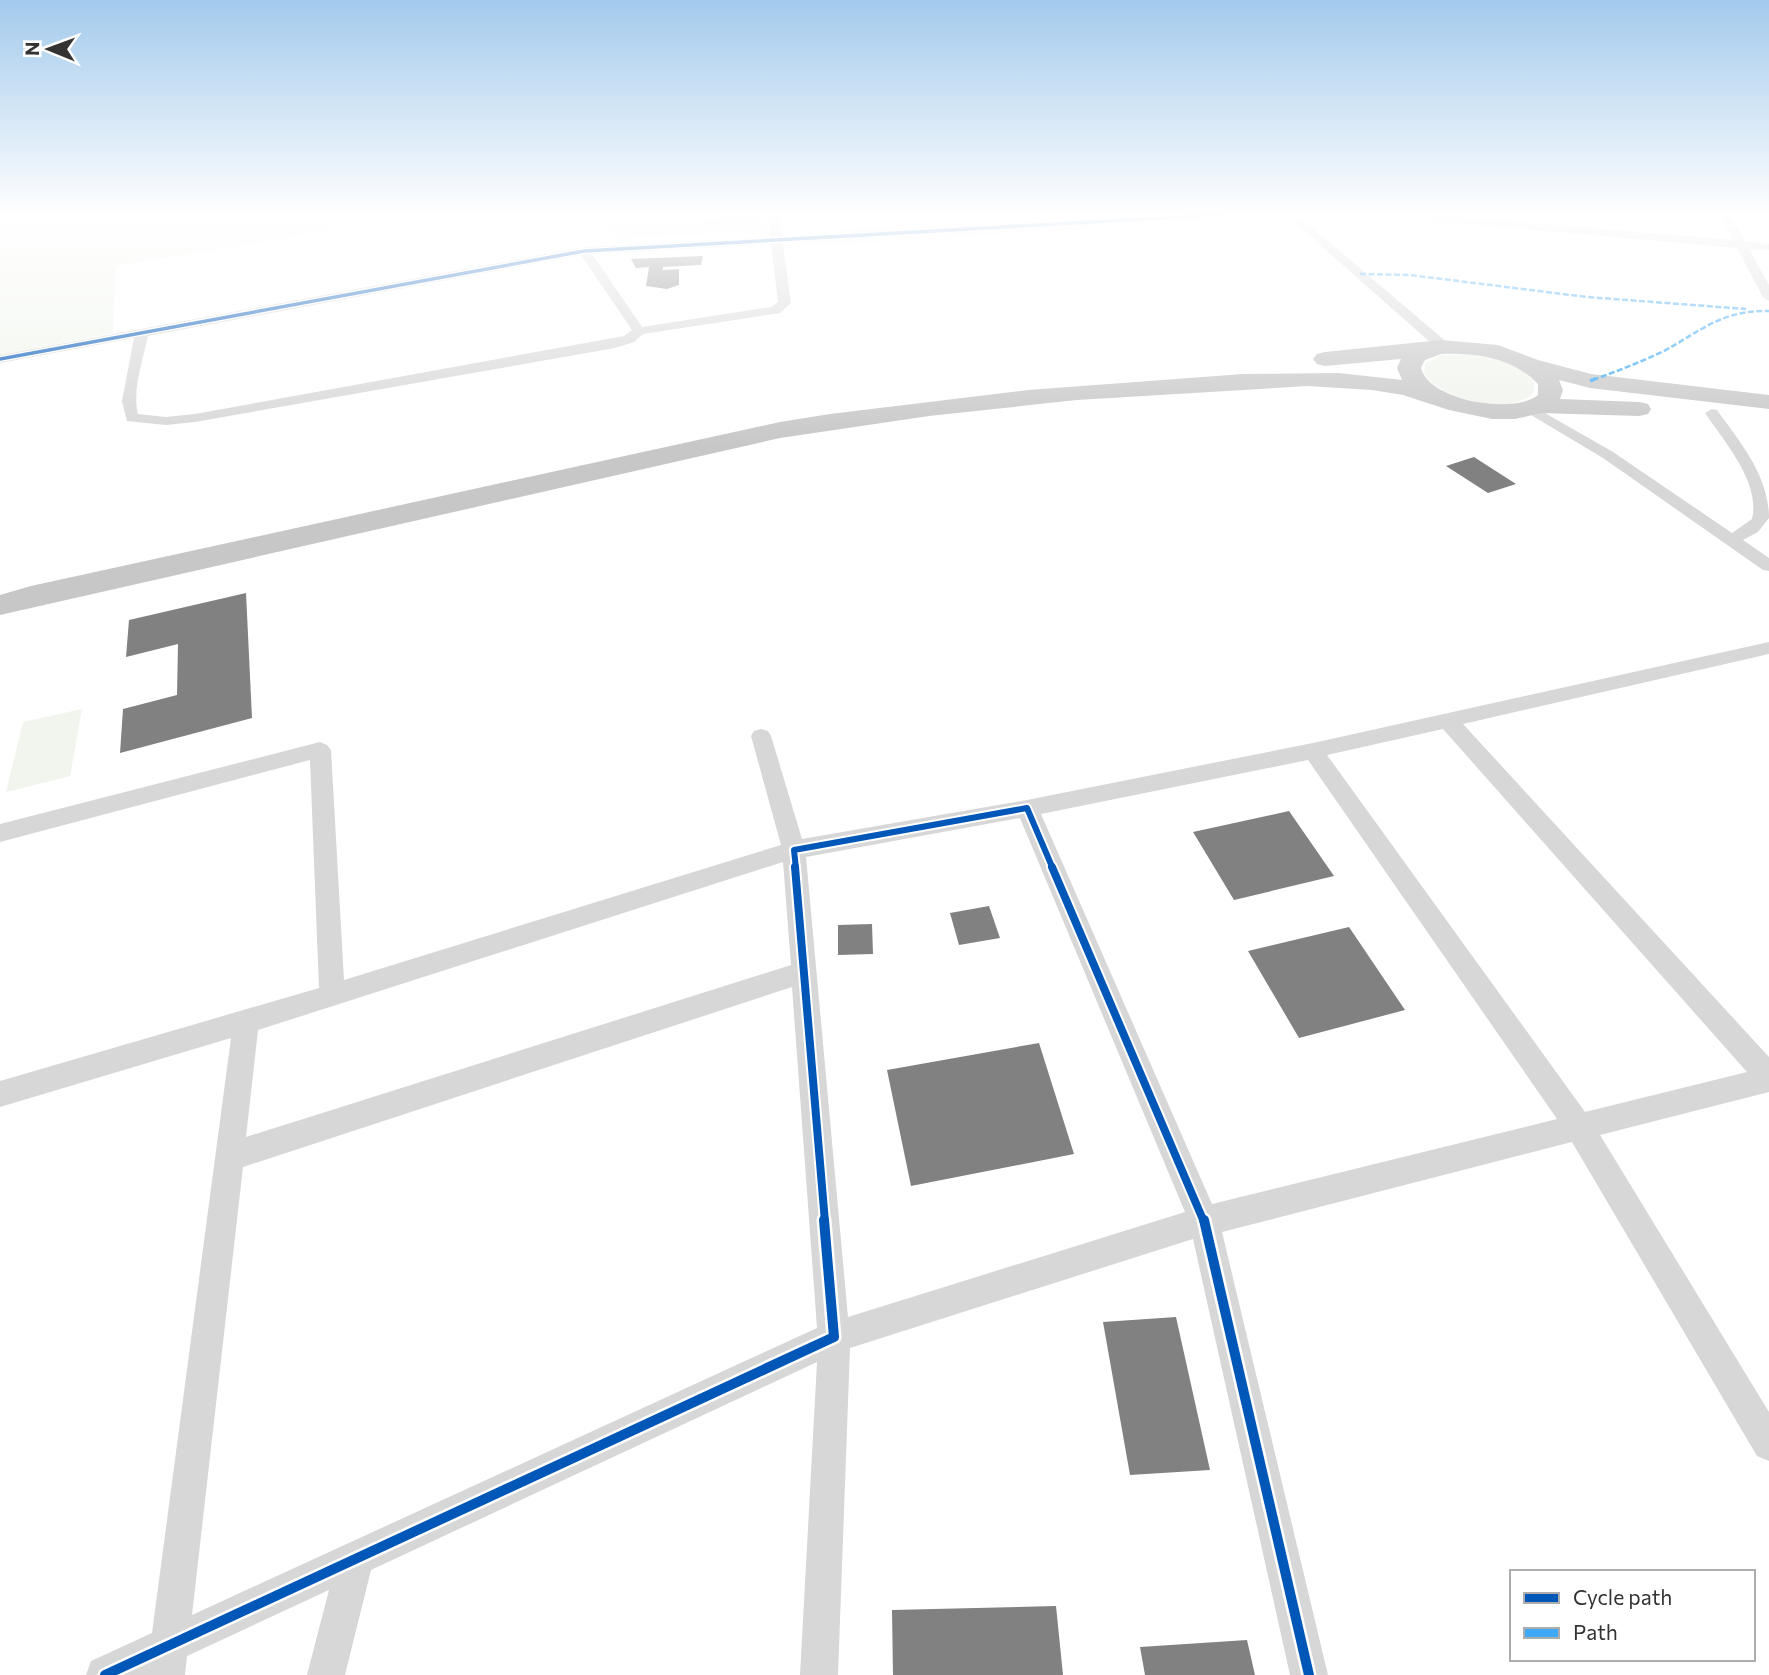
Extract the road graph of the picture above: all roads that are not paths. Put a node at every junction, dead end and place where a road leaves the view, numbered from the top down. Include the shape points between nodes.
1 (367, 291) edge
2 (612, 291) edge
3 (783, 291) edge
4 (1375, 291) edge
5 (639, 331) junction
6 (142, 333) junction
7 (1437, 348) junction
8 (0, 359) edge
9 (1530, 365) junction
10 (1436, 396) junction
11 (1769, 402) edge
12 (1535, 407) junction
13 (1712, 413) junction
14 (1769, 418) edge
15 (1731, 540) junction
16 (1769, 566) edge
17 (0, 579) edge
18 (0, 605) edge
19 (1769, 648) edge
20 (1448, 721) junction
21 (761, 736) dead end
22 (1313, 751) junction
23 (1027, 808) junction
24 (0, 833) edge
25 (794, 850) junction
26 (804, 972) junction
27 (332, 995) junction
28 (246, 1022) junction
29 (1769, 1077) edge
30 (0, 1094) edge
31 (1579, 1126) junction
32 (229, 1157) junction
33 (1204, 1222) junction
34 (834, 1337) junction
35 (1769, 1444) edge
36 (356, 1558) junction
37 (168, 1660) edge
38 (104, 1675) edge
39 (326, 1675) edge
40 (819, 1675) edge
41 (1309, 1675) edge

1 - 6 street
2 - 5 street
3 - 5 street via 783,307
4 - 7 street
5 - 6 street via 615,344 166,421 132,418 129,413
6 - 8 street
7 - 9 highway via 1494,352
7 - 10 highway via 1410,360 1408,372
7 - 17 highway via 1042,377 835,401 747,416
9 - 11 highway via 1590,380
9 - 12 highway via 1546,377 1552,390 1547,401
10 - 12 highway via 1477,409 1506,412
10 - 18 highway via 1367,380 1298,378 1062,393 894,411 742,438
12 - 13 highway
12 - 15 street
13 - 14 highway
13 - 15 street via 1757,480 1763,497 1756,525
15 - 16 street
19 - 20 street
20 - 22 street
20 - 29 street
21 - 25 street
22 - 23 street
22 - 31 street
23 - 25 street
23 - 33 street
24 - 27 street via 320,750
25 - 26 street
25 - 27 street
26 - 32 street
26 - 34 street
27 - 28 street
28 - 30 street
28 - 32 street
29 - 31 street
31 - 33 street
31 - 35 street
32 - 37 street
33 - 34 street
33 - 41 street
34 - 36 street
34 - 40 street
36 - 37 street
36 - 39 street
37 - 38 street

